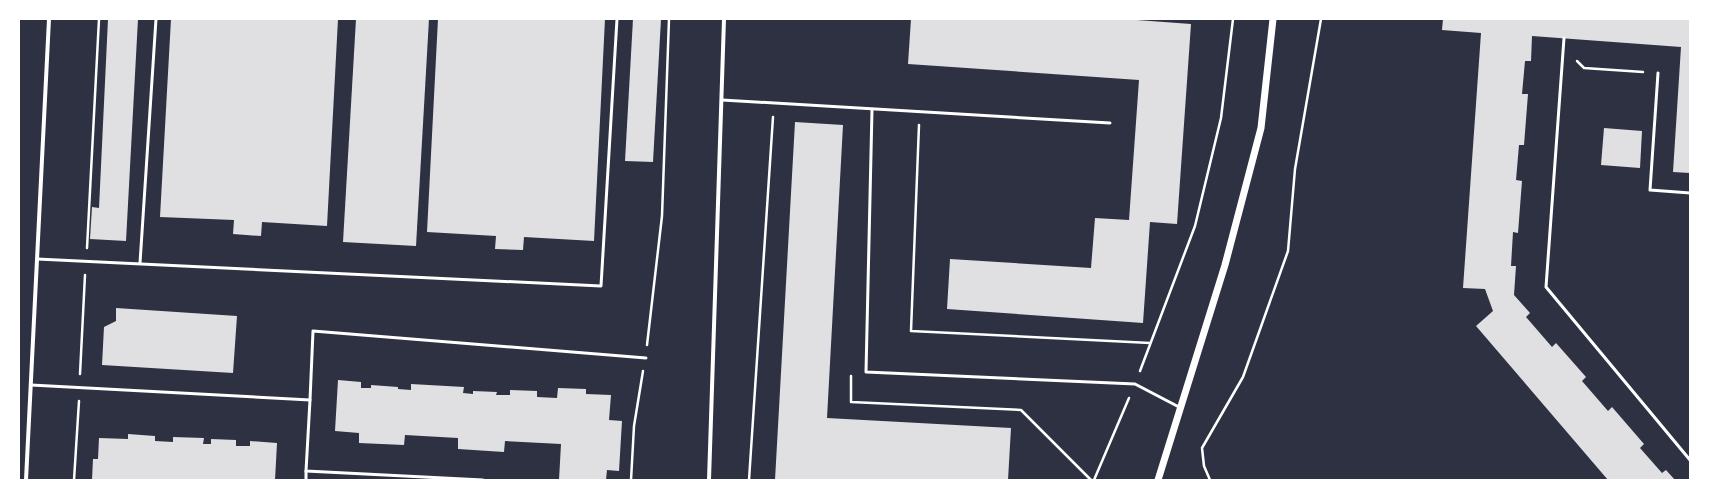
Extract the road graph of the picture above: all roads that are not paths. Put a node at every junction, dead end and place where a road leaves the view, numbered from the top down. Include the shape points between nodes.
1 (49, 19) edge
2 (156, 19) edge
3 (617, 19) edge
4 (724, 19) edge
5 (1273, 19) edge
6 (1564, 38) dead end
7 (1658, 74) road end
8 (722, 100) junction
9 (872, 110) junction
10 (1110, 123) dead end
11 (1690, 193) edge
12 (37, 259) junction
13 (140, 263) junction
14 (646, 358) road end
15 (31, 385) junction
16 (310, 400) junction
17 (1181, 408) junction
18 (1690, 460) edge
19 (306, 471) junction
20 (26, 480) edge
21 (306, 480) edge
22 (483, 480) edge
23 (709, 480) edge
24 (1158, 480) edge

1 - 12 street
2 - 13 lane
3 - 13 lane via 601,286
4 - 8 street
5 - 17 street via 1261,128 1225,265
6 - 18 lane via 1546,287
7 - 11 lane via 1650,190
8 - 9 lane
8 - 23 street
9 - 10 lane
9 - 17 lane via 866,372 1135,384
12 - 13 lane
12 - 15 street
14 - 16 lane via 313,331
15 - 16 lane
15 - 20 street
16 - 19 lane
17 - 24 street
19 - 21 lane
19 - 22 lane

